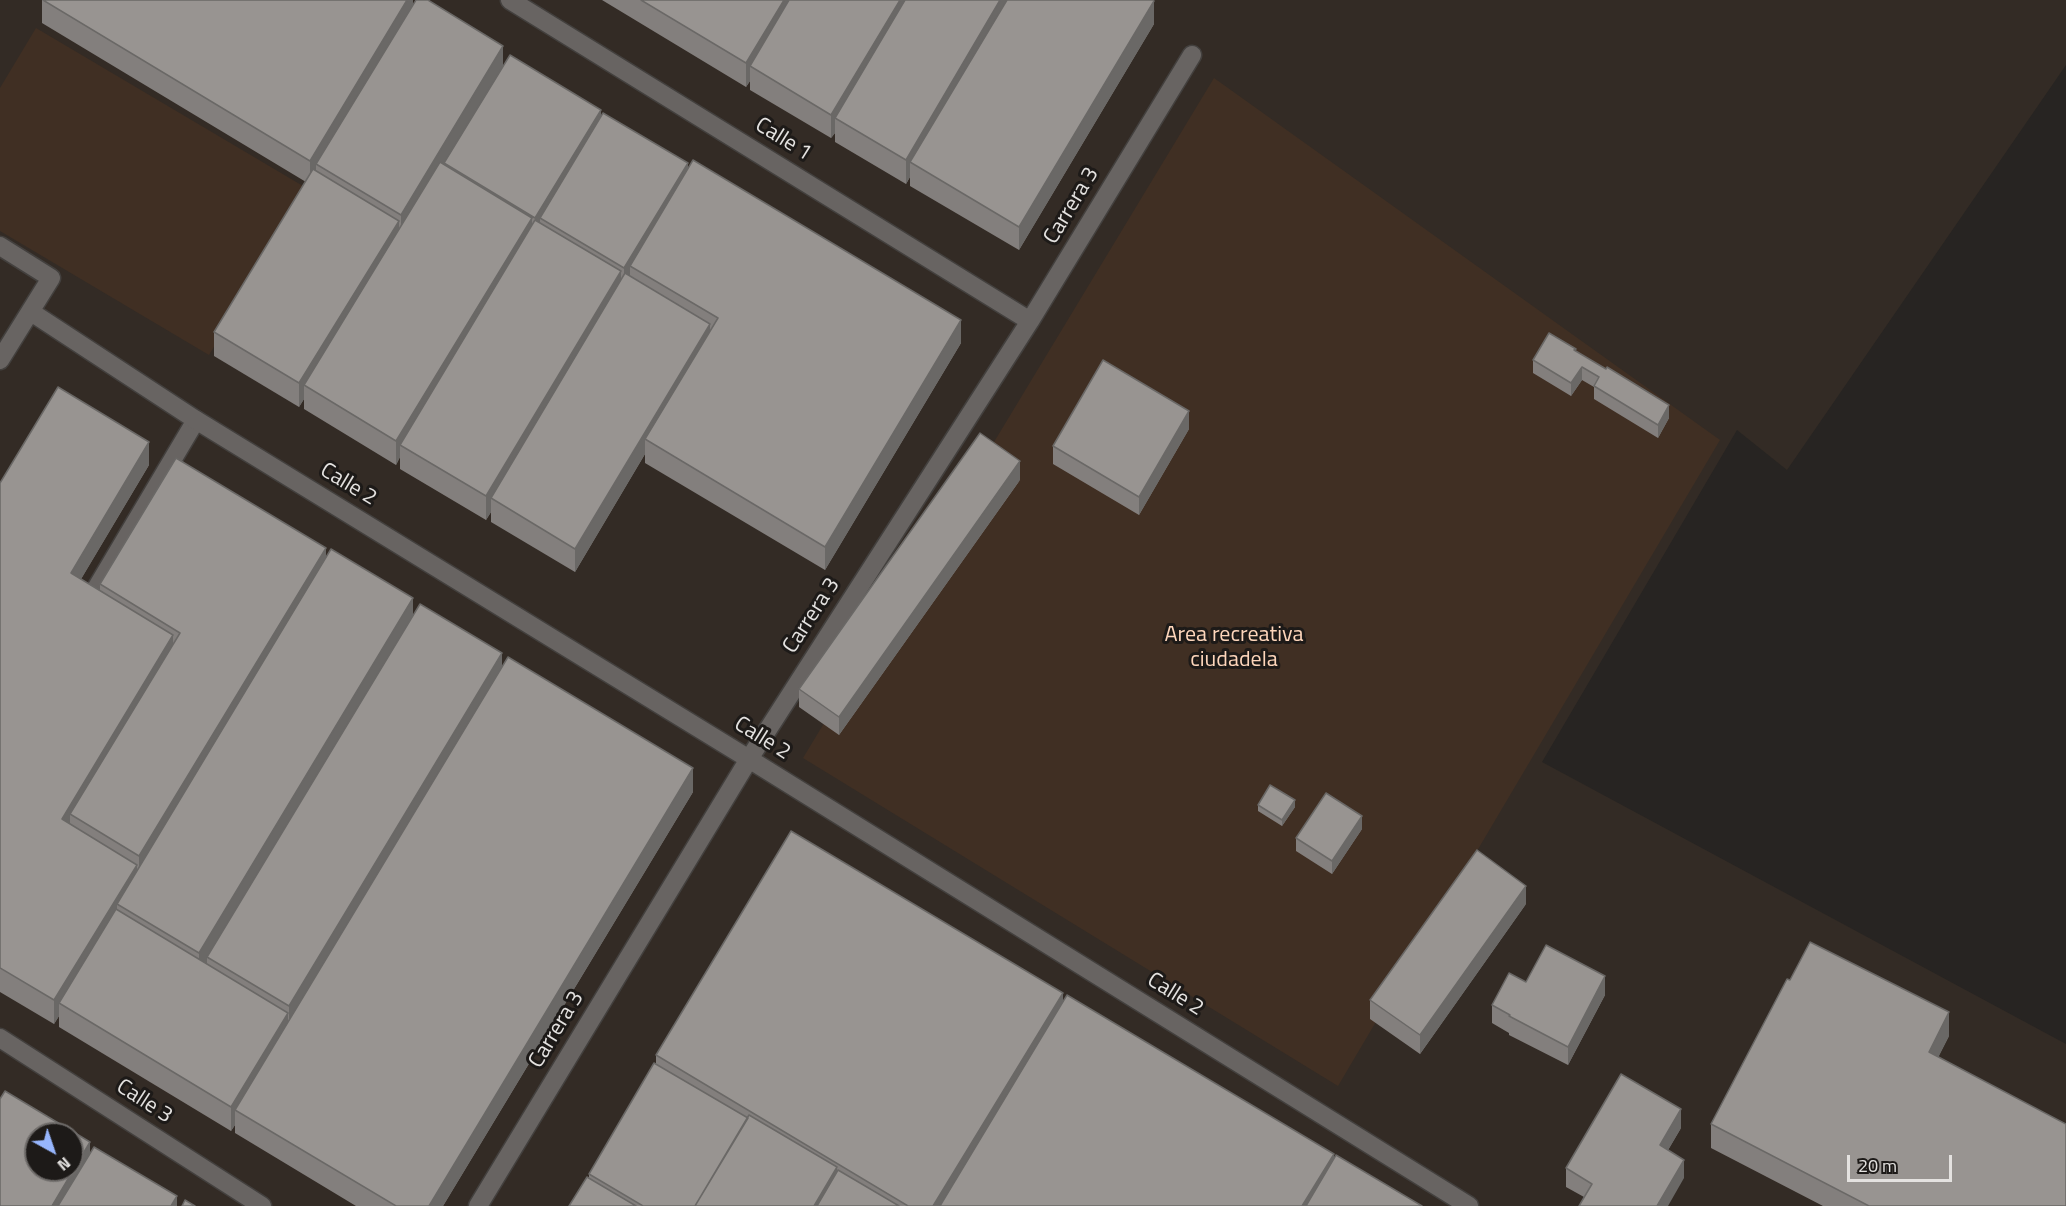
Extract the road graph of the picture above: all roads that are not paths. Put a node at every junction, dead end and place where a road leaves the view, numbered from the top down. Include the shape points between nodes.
1 (510, 0) edge
2 (1192, 55) dead end
3 (0, 246) edge
4 (31, 312) junction
5 (1030, 321) junction
6 (6, 338) edge
7 (0, 360) edge
8 (196, 420) junction
9 (94, 592) edge
10 (749, 759) junction
11 (0, 1038) edge
12 (262, 1206) edge
13 (478, 1206) edge
14 (1469, 1206) edge

1 - 5 street, Calle 1
2 - 5 street, Carrera 3
3 - 4 street via 51,278
4 - 6 street
4 - 8 street, Calle 2
5 - 10 street, Carrera 3
6 - 7 street
8 - 9 street
8 - 10 street, Calle 2
10 - 13 street, Carrera 3
10 - 14 street, Calle 2
11 - 12 street, Calle 3

